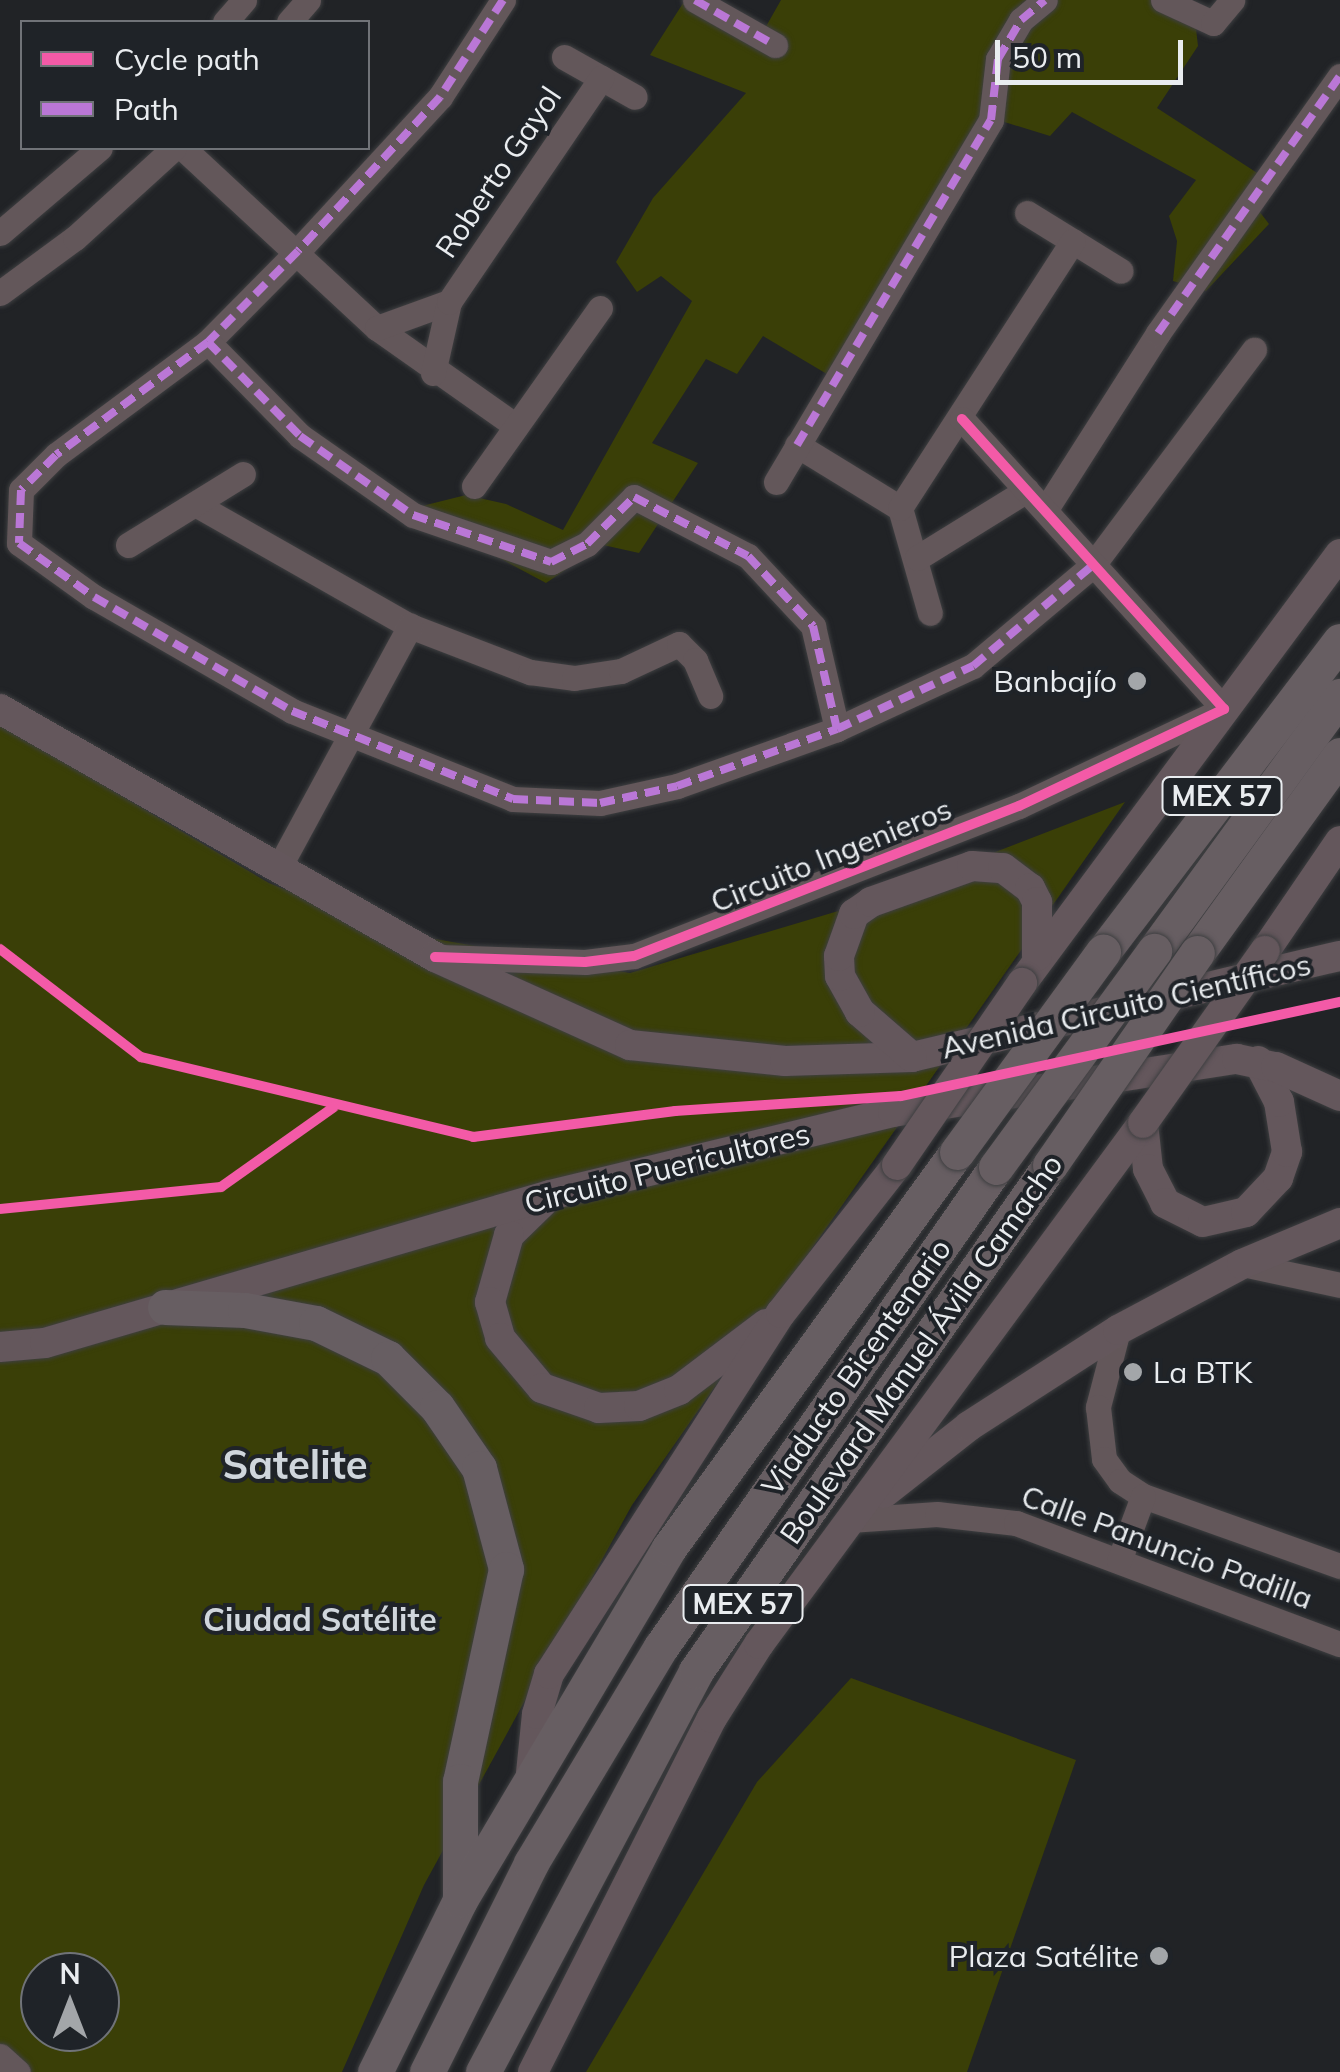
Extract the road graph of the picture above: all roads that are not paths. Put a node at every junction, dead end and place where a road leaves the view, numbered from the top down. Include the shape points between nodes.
1 (308, 0) edge
2 (503, 0) edge
3 (695, 0) edge
4 (1045, 0) edge
5 (1163, 0) edge
6 (1232, 0) edge
7 (291, 20) edge
8 (775, 45) dead end
9 (564, 58) dead end
10 (1340, 76) edge
11 (601, 78) junction
12 (636, 97) dead end
13 (98, 150) edge
14 (172, 150) edge
15 (185, 150) edge
16 (1027, 213) dead end
17 (0, 233) edge
18 (1073, 241) junction
19 (298, 251) junction
20 (1121, 270) dead end
21 (0, 292) edge
22 (448, 302) junction
23 (600, 308) dead end
24 (377, 328) junction
25 (208, 342) junction
26 (1254, 350) dead end
27 (433, 373) junction
28 (962, 419) junction
29 (516, 426) junction
30 (797, 445) junction
31 (242, 474) dead end
32 (776, 482) dead end
33 (474, 486) dead end
34 (1027, 490) junction
35 (195, 504) junction
36 (900, 508) junction
37 (1046, 509) junction
38 (128, 545) dead end
39 (1340, 554) edge
40 (917, 558) junction
41 (1093, 564) junction
42 (930, 613) dead end
43 (410, 626) junction
44 (1340, 641) edge
45 (710, 696) dead end
46 (1340, 696) edge
47 (1224, 709) junction
48 (0, 710) edge
49 (837, 729) junction
50 (349, 735) junction
51 (1340, 755) edge
52 (1340, 840) edge
53 (278, 869) junction
54 (1038, 956) junction
55 (1340, 956) edge
56 (434, 957) junction
57 (912, 1057) junction
58 (1258, 1061) junction
59 (1340, 1096) edge
60 (1142, 1123) junction
61 (550, 1195) junction
62 (1340, 1223) edge
63 (1242, 1264) junction
64 (1340, 1285) edge
65 (165, 1307) junction
66 (780, 1314) junction
67 (1118, 1330) junction
68 (45, 1343) junction
69 (0, 1347) edge
70 (0, 1359) edge
71 (1143, 1496) junction
72 (850, 1520) junction
73 (1119, 1561) junction
74 (1340, 1566) edge
75 (1340, 1644) edge
76 (532, 1773) junction
77 (460, 1900) junction
78 (0, 2056) edge
79 (18, 2072) edge
80 (376, 2072) edge
81 (427, 2072) edge
82 (483, 2072) edge
83 (533, 2072) edge

1 - 7 street
2 - 19 street via 440,98
3 - 8 street
4 - 30 street via 1021,20 998,59 991,120
5 - 6 street via 1213,23
9 - 11 street, Roberto Gayol
10 - 37 street via 1158,333
11 - 12 street, Roberto Gayol
11 - 22 street, Roberto Gayol
13 - 17 street
14 - 21 street via 75,238
15 - 19 street
16 - 18 street
18 - 20 street
18 - 28 street
19 - 24 street
19 - 25 street
22 - 24 street, Roberto Gayol
22 - 27 street, Roberto Gayol
23 - 29 street
24 - 27 street
25 - 49 street via 300,436 414,515 551,562 588,544 634,498 748,556 813,626
25 - 50 street via 56,454 21,490 18,543 94,597 292,710
26 - 41 street
27 - 29 street
28 - 34 street
28 - 36 street
29 - 33 street
30 - 32 street
30 - 36 street
31 - 35 street
34 - 37 street
34 - 40 street
35 - 38 street
35 - 43 street
36 - 40 street
37 - 41 street
39 - 47 main road
40 - 42 street
41 - 47 street
41 - 49 street via 973,666
43 - 45 street via 530,672 574,678 622,671 679,644 695,660
43 - 50 street
44 - 76 highway, MEX 57, bridge via 1103,952 669,1548
46 - 81 highway, Viaducto Bicentenario, bridge via 996,1167 660,1647 532,1863
47 - 54 main road
47 - 56 street, Circuito Ingenieros via 1020,806 634,956 586,962
48 - 53 main road, Circuito Ingenieros
49 - 50 street via 676,786 600,804 513,799
50 - 53 street
51 - 82 highway, Boulevard Manuel Ávila Camacho / MEX 57, bridge via 696,1671
52 - 60 main road, Boulevard Manuel Ávila Camacho, bridge
53 - 56 main road, Circuito Ingenieros
54 - 57 main road via 1037,902 1004,868 972,866 854,914 839,956 844,986 860,1012
54 - 66 main road, bridge via 898,1164
55 - 57 main road, Avenida Circuito Científicos
56 - 57 main road, Circuito Ingenieros via 630,1044 785,1061
58 - 59 main road, Circuito Puericultores
58 - 60 main road via 1280,1102 1286,1152 1278,1178 1246,1212 1203,1222 1165,1203 1148,1169
58 - 61 main road, Circuito Puericultores via 1237,1058 893,1112
60 - 72 main road, Boulevard Manuel Ávila Camacho
61 - 65 main road, Circuito Puericultores
61 - 66 main road via 509,1235 490,1302 500,1338 542,1388 599,1408 639,1406 678,1390
62 - 63 main road
63 - 64 street
63 - 67 main road
65 - 68 main road, Circuito Puericultores
65 - 77 highway via 245,1310 316,1323 388,1358 437,1407 479,1468 506,1569 460,1781
66 - 76 main road via 549,1674 536,1714
67 - 71 street, Calle Panuncio Padilla via 1101,1376 1099,1434 1112,1470
67 - 72 main road via 969,1426
68 - 69 main road, Circuito Puericultores
68 - 70 street
71 - 73 street
71 - 74 street, Calle Panuncio Padilla
72 - 73 street, Calle Panuncio Padilla via 936,1514 1016,1523
72 - 83 main road, Boulevard Manuel Ávila Camacho via 712,1718
73 - 75 street, Calle Panuncio Padilla
76 - 77 highway, MEX 57
77 - 80 highway, MEX 57
78 - 79 street

